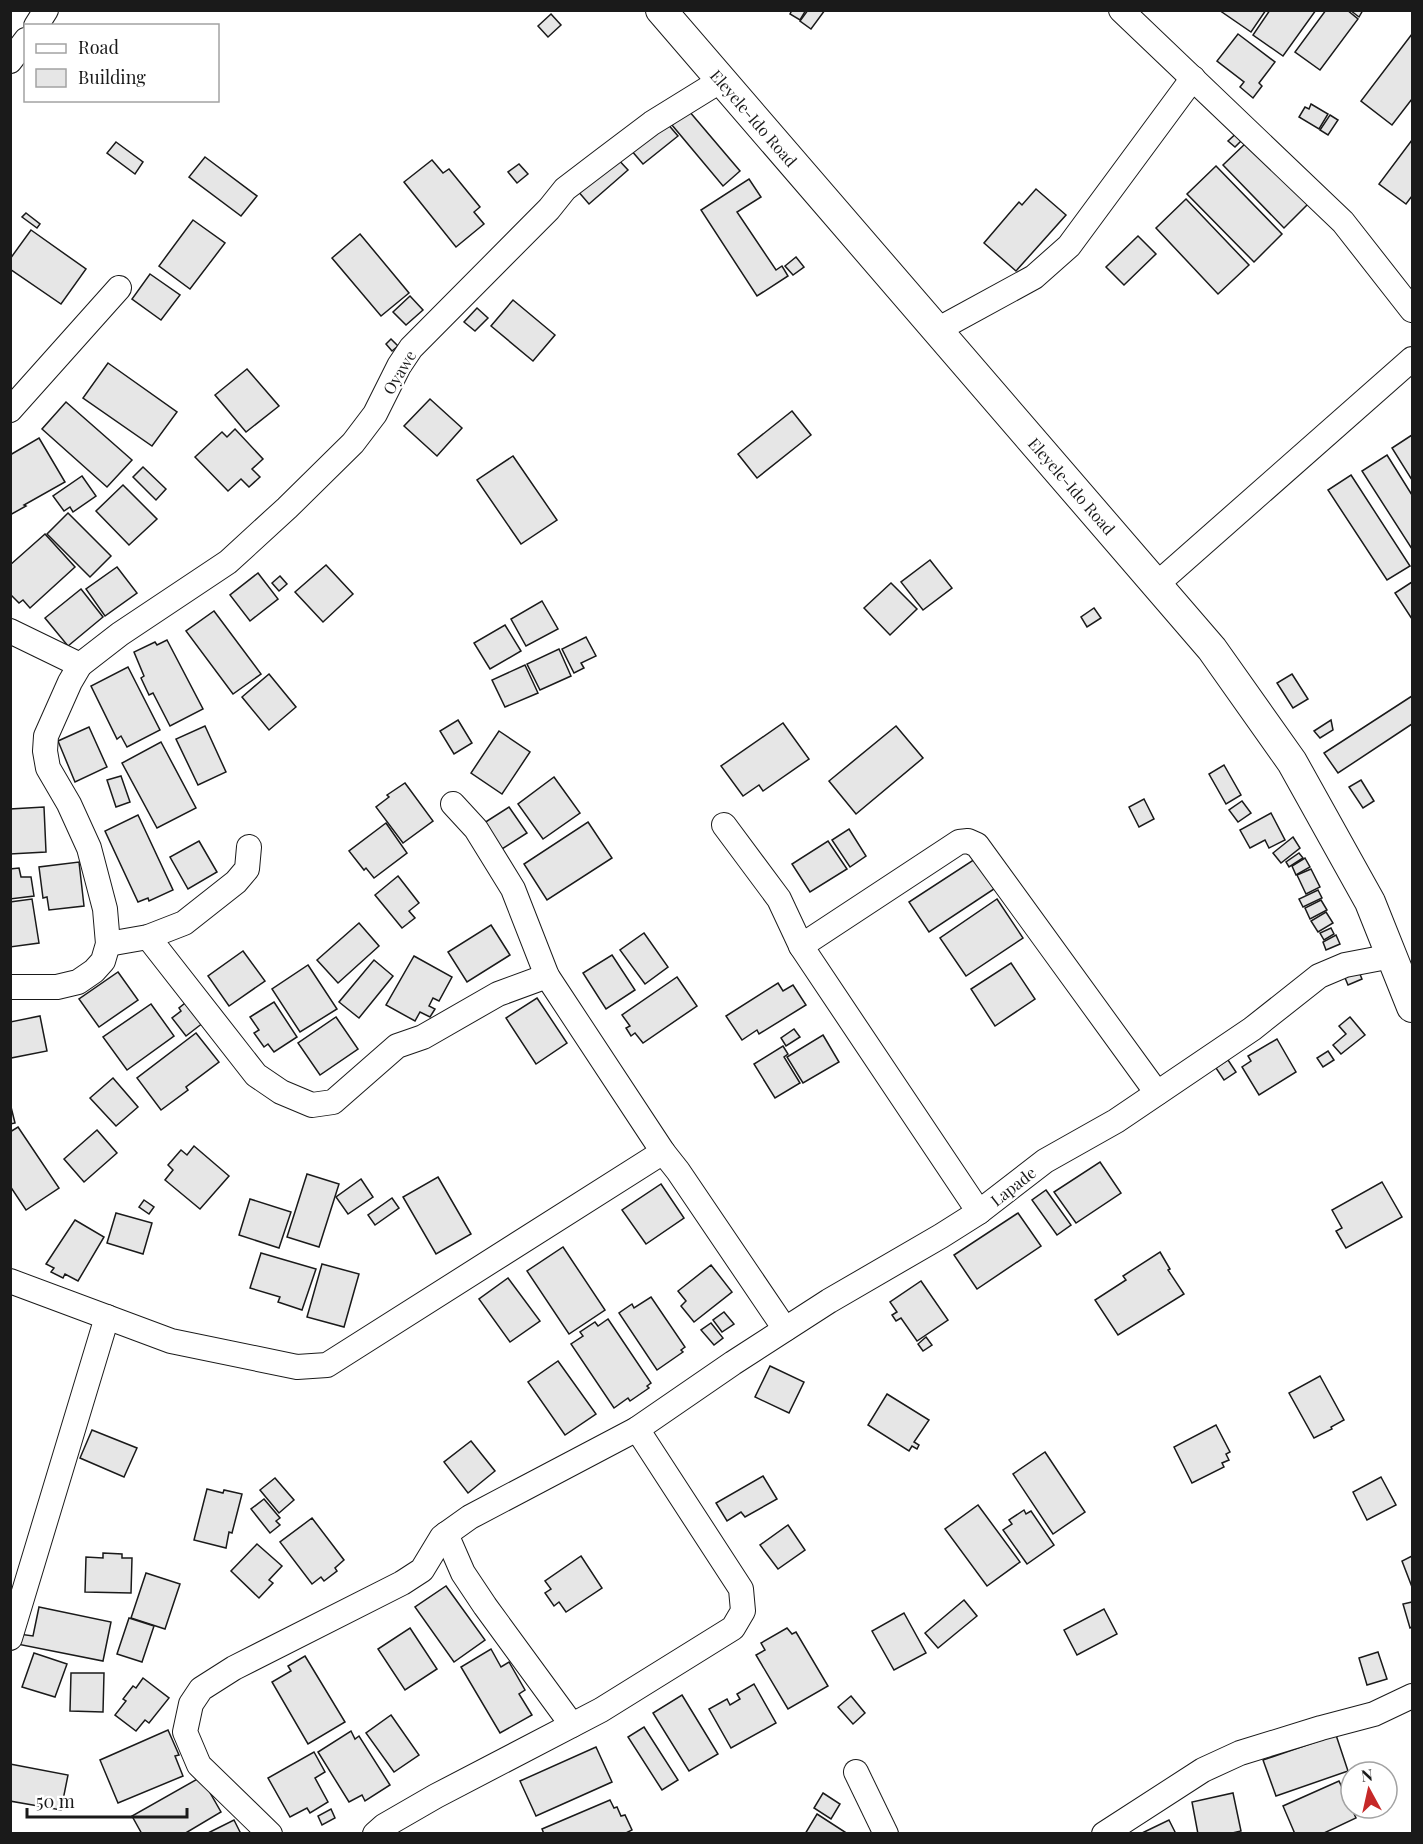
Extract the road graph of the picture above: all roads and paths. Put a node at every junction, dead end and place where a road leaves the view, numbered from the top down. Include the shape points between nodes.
1 (46, 10) edge
2 (662, 10) edge
3 (1121, 10) edge
4 (37, 24) edge
5 (24, 43) edge
6 (10, 61) edge
7 (1193, 78) junction
8 (720, 81) junction
9 (119, 288) dead end
10 (1413, 310) edge
11 (937, 330) junction
12 (1413, 359) edge
13 (10, 410) edge
14 (1157, 584) junction
15 (10, 632) edge
16 (80, 665) junction
17 (453, 804) dead end
18 (724, 825) dead end
19 (249, 847) dead end
20 (148, 937) junction
21 (108, 944) junction
22 (801, 946) junction
23 (1392, 956) junction
24 (547, 976) junction
25 (10, 987) edge
26 (1413, 1007) edge
27 (1157, 1093) junction
28 (663, 1152) junction
29 (979, 1212) junction
30 (10, 1281) edge
31 (107, 1317) junction
32 (785, 1329) junction
33 (637, 1429) junction
34 (446, 1534) junction
35 (10, 1638) edge
36 (1413, 1696) edge
37 (572, 1725) junction
38 (856, 1772) dead end
39 (270, 1833) edge
40 (375, 1833) edge
41 (886, 1833) edge
42 (1104, 1833) edge

1 - 4 street
2 - 8 main road, Eleyele-Ido Road
3 - 7 street
5 - 6 street
7 - 10 street via 1343,222
7 - 11 street via 1069,246 1034,277
8 - 11 main road, Eleyele-Ido Road
8 - 16 street, Oyawe via 652,123 565,189 411,348 369,422 287,508 228,562
9 - 13 street
11 - 14 main road, Eleyele-Ido Road
12 - 14 street
14 - 23 main road, Eleyele-Ido Road via 1212,649 1292,762 1370,902
15 - 16 street
16 - 21 street via 46,736 45,751 48,768 89,848 105,909
17 - 24 street via 476,830 513,889
18 - 22 street via 779,900
19 - 20 street via 247,869 236,882 184,923
20 - 21 street
20 - 24 street via 256,1076 312,1105 333,1102 397,1046 423,1037 498,994
21 - 25 street via 104,961 78,982 57,987
22 - 27 street via 959,842 968,841 977,845
22 - 29 street
23 - 26 main road, Eleyele-Ido Road
23 - 27 street, Lapade via 1345,965 1319,976 1252,1029
24 - 28 street
27 - 29 street, Lapade via 1045,1161
28 - 31 street via 327,1365 297,1367 171,1341
28 - 32 street
29 - 32 street, Lapade
30 - 31 street
31 - 35 street
32 - 33 street, Lapade
33 - 34 street, Lapade via 470,1517
33 - 37 street via 741,1589 743,1611 733,1628
34 - 37 street via 463,1573
34 - 39 street via 422,1570 234,1668 201,1689 192,1704 185,1732 199,1765
36 - 42 street via 1374,1714 1240,1753 1203,1770
37 - 40 street via 436,1796
38 - 41 street

